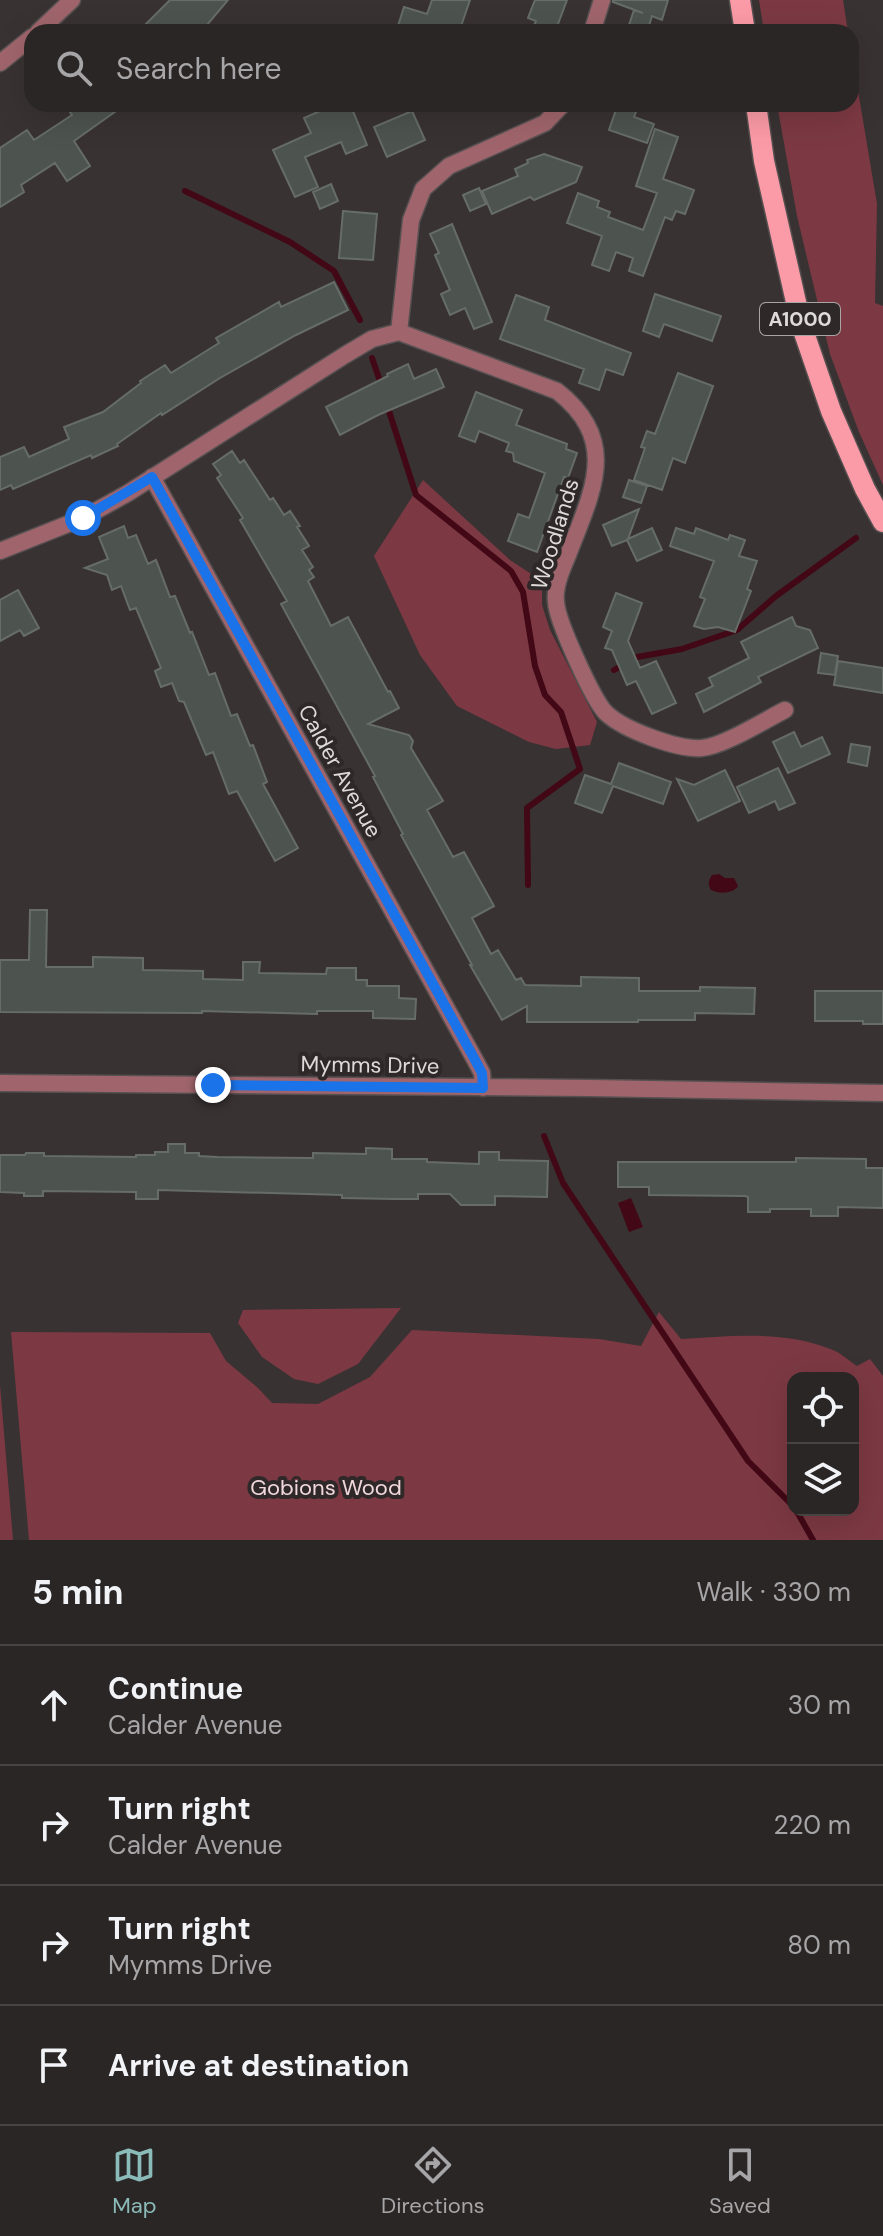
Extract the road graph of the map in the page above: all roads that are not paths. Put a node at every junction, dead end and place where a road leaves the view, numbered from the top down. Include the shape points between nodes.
1 (72, 0) edge
2 (602, 0) edge
3 (740, 0) edge
4 (46, 24) edge
5 (594, 24) edge
6 (744, 24) edge
7 (24, 44) edge
8 (0, 63) edge
9 (555, 112) edge
10 (757, 112) edge
11 (399, 332) junction
12 (152, 477) junction
13 (883, 522) edge
14 (0, 551) edge
15 (785, 710) dead end
16 (0, 1083) edge
17 (483, 1088) junction
18 (883, 1093) edge

1 - 4 street
2 - 5 street
3 - 6 main road
7 - 8 street
9 - 11 street via 545,123 449,166 423,189 411,220
10 - 13 main road, A1000 via 801,324 831,411
11 - 12 street via 372,339
11 - 15 street, Woodlands via 557,391 589,426 597,469 555,601 563,630 606,713 628,728 704,748
12 - 14 street via 83,518
12 - 17 street, Calder Avenue via 474,1058
16 - 17 street, Mymms Drive
17 - 18 street, Mymms Drive

